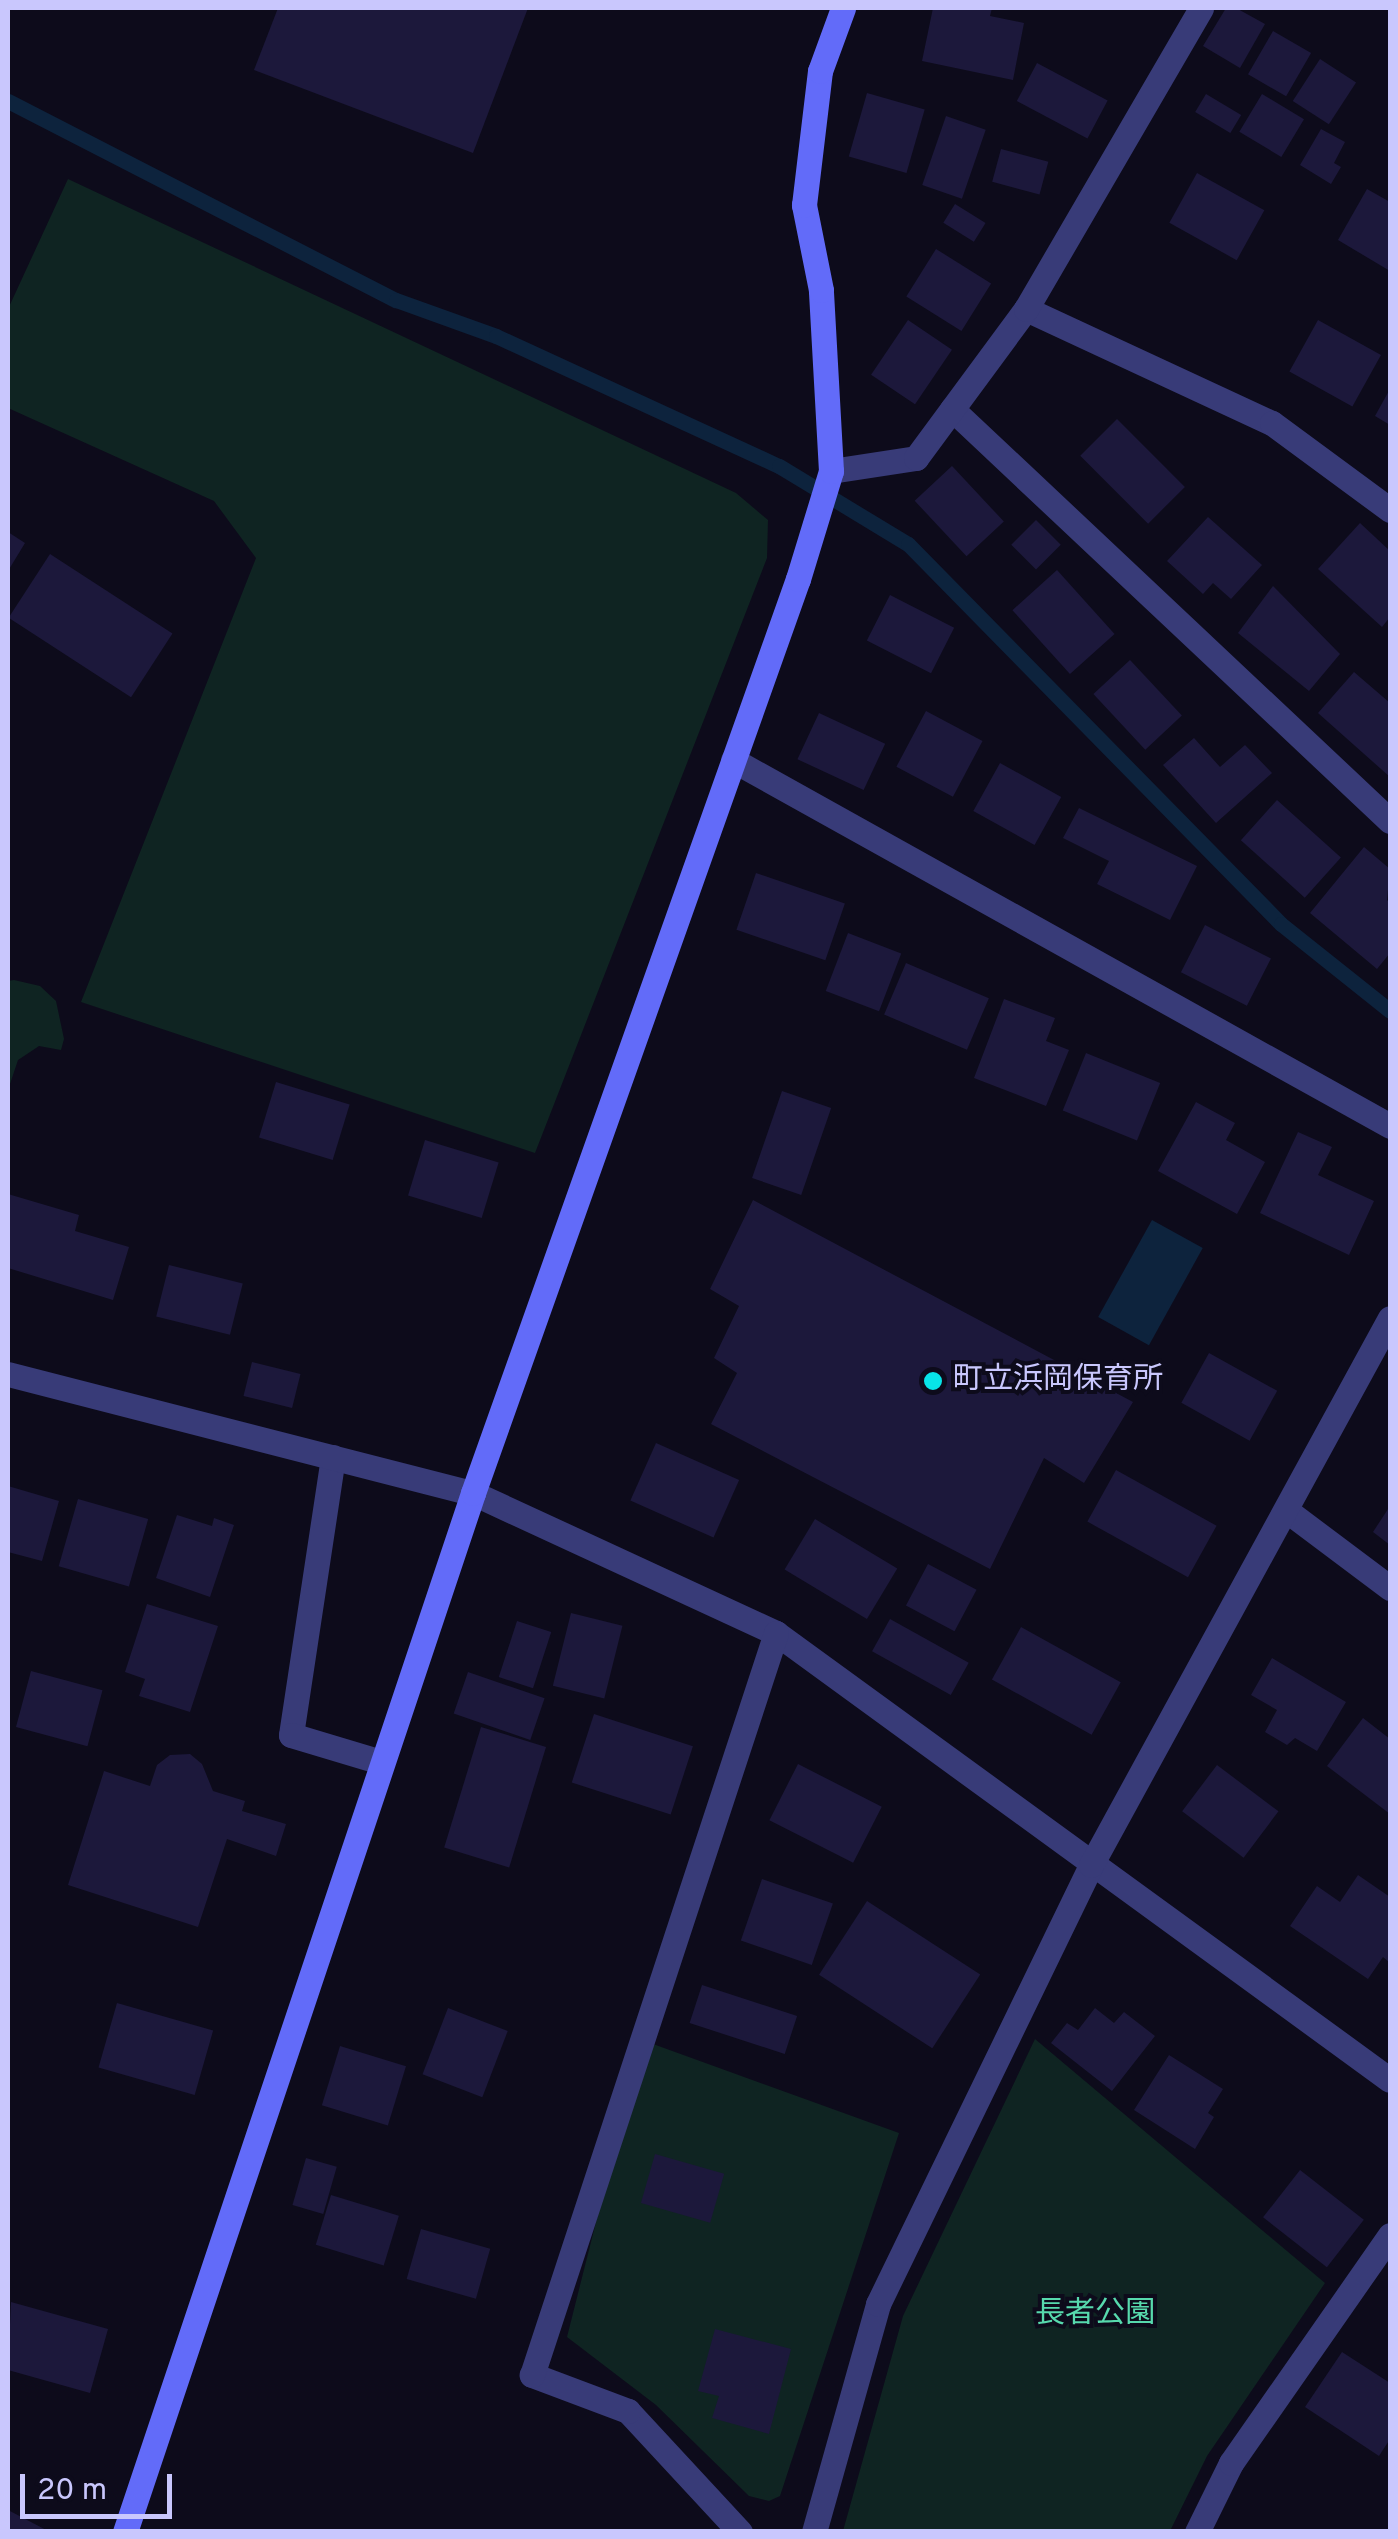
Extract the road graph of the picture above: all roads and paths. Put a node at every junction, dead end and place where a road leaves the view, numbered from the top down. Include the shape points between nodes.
1 (843, 8) edge
2 (1201, 8) edge
3 (1026, 309) junction
4 (952, 408) junction
5 (830, 471) junction
6 (1390, 510) edge
7 (734, 760) junction
8 (1390, 821) edge
9 (1390, 1126) edge
10 (1390, 1318) edge
11 (8, 1374) edge
12 (333, 1457) junction
13 (473, 1493) junction
14 (1286, 1510) junction
15 (1390, 1588) edge
16 (776, 1633) junction
17 (381, 1762) junction
18 (1091, 1865) junction
19 (1390, 2080) edge
20 (1390, 2235) edge
21 (125, 2532) edge
22 (740, 2532) edge
23 (814, 2532) edge
24 (1197, 2532) edge

1 - 5 street via 820,71 804,205 821,290
2 - 3 street
3 - 4 street
3 - 6 street via 1272,423
4 - 5 street via 916,458
4 - 8 street
5 - 7 street
7 - 9 street
7 - 13 street
10 - 14 street
11 - 12 street
12 - 13 street
12 - 17 street via 291,1735
13 - 16 street
13 - 17 street
14 - 15 street
14 - 18 street
16 - 18 street
16 - 22 street via 532,2375 628,2411
17 - 21 street
18 - 19 street
18 - 23 street via 878,2304
20 - 24 street via 1231,2463

